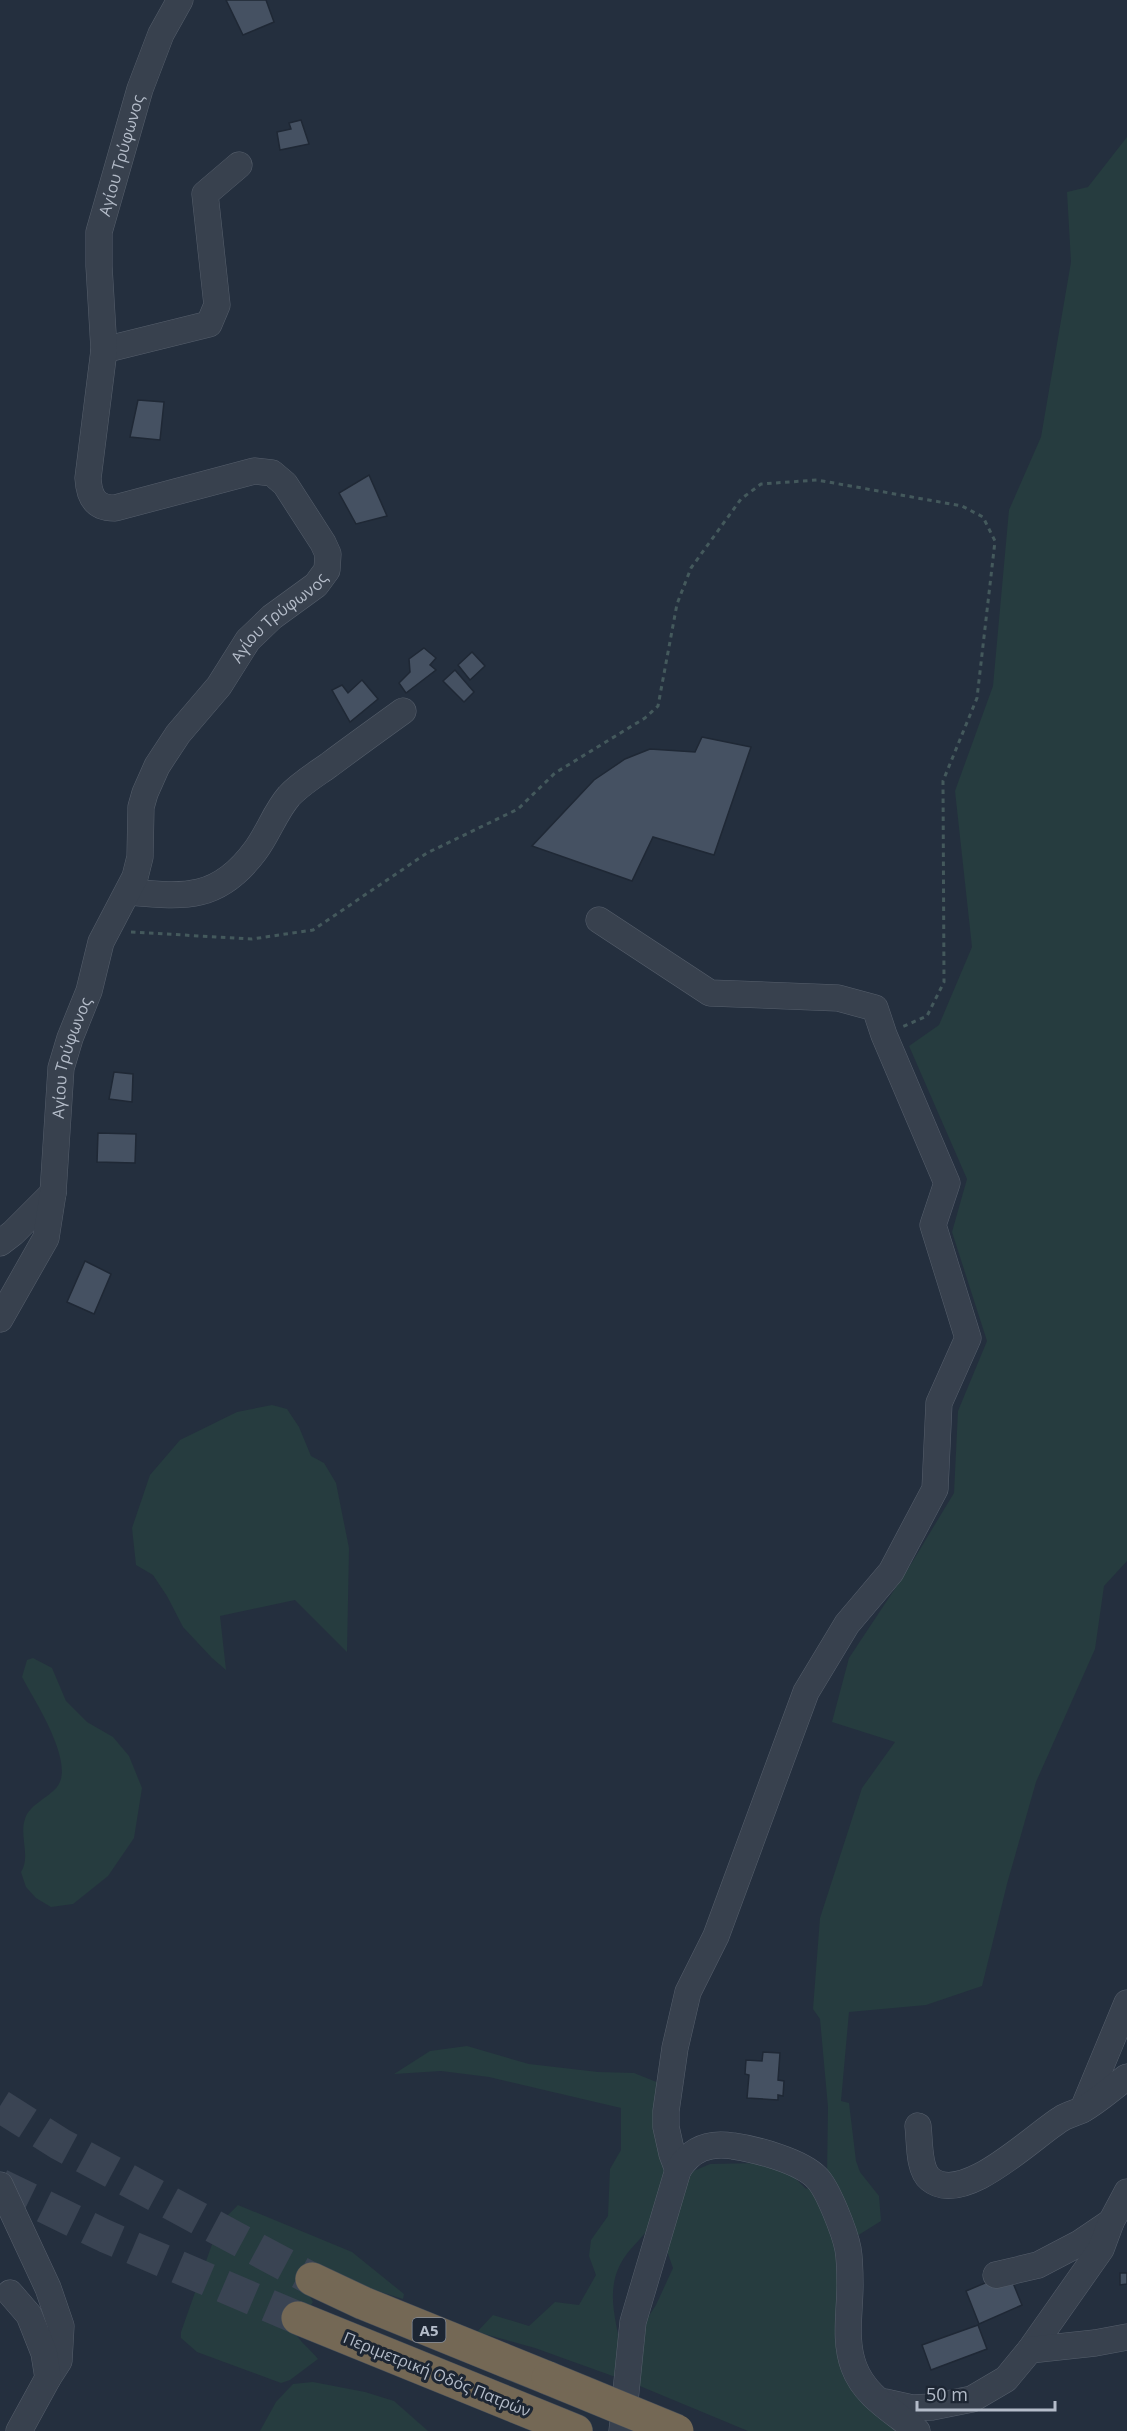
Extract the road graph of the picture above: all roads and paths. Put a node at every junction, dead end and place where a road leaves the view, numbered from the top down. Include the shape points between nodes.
1 (180, 0) edge
2 (240, 165) dead end
3 (104, 350) junction
4 (403, 711) dead end
5 (129, 892) junction
6 (599, 920) dead end
7 (106, 931) junction
8 (884, 1035) junction
9 (53, 1193) junction
10 (0, 1243) edge
11 (0, 1319) edge
12 (1127, 2003) edge
13 (1127, 2077) edge
14 (1082, 2109) junction
15 (918, 2126) dead end
16 (678, 2170) junction
17 (0, 2185) edge
18 (1127, 2192) edge
19 (1111, 2222) junction
20 (996, 2275) dead end
21 (312, 2279) tunnel mouth
22 (10, 2293) dead end
23 (298, 2318) tunnel mouth
24 (1123, 2343) edge
25 (1030, 2350) junction
26 (48, 2378) junction
27 (877, 2400) junction
28 (19, 2431) edge
29 (576, 2431) edge
30 (622, 2431) edge
31 (677, 2431) edge
32 (917, 2431) edge

1 - 3 street, Αγίου Τρύφωνος via 161,34 140,89 99,232
2 - 3 street via 205,195 217,305 209,324
3 - 5 street, Αγίου Τρύφωνος via 88,478 97,503 104,508 124,507 254,471 267,471 285,484 317,533 328,559 321,581 248,640 219,686 163,756 143,798 140,857
4 - 5 street via 296,789 255,851 222,882 198,894
5 - 7 street, Αγίου Τρύφωνος
6 - 8 street via 710,993 838,998 875,1008
7 - 8 path via 252,939 313,930 427,853 518,809 555,773 658,706 677,604 691,568 741,499 760,484 817,480 962,506 983,517 995,541 977,698 943,781 944,982 927,1016
7 - 9 street, Αγίου Τρύφωνος via 61,1068
8 - 16 street via 947,1183 933,1225 968,1338 939,1403 935,1490 891,1572 847,1624 806,1692 716,1936 688,1992 666,2111 666,2127
9 - 10 street
9 - 11 street, Αγίου Τρύφωνος via 46,1238
12 - 14 street
13 - 14 street
14 - 15 street via 1062,2118 981,2176 958,2185 941,2186 924,2172
16 - 27 street via 688,2156 716,2144 763,2153 817,2177 827,2190 848,2248 848,2342 854,2368
16 - 30 street via 633,2322
17 - 26 street via 48,2288 61,2326 59,2361
18 - 19 street
19 - 20 street via 1038,2265
19 - 25 street via 1101,2249
21 - 31 highway, Α5, bridge
22 - 26 street via 29,2315 44,2353
23 - 29 highway, Περιμετρική Οδός Πατρών / Α5
24 - 25 street
25 - 27 street via 1006,2379 972,2399 912,2408
26 - 28 street
27 - 32 street

